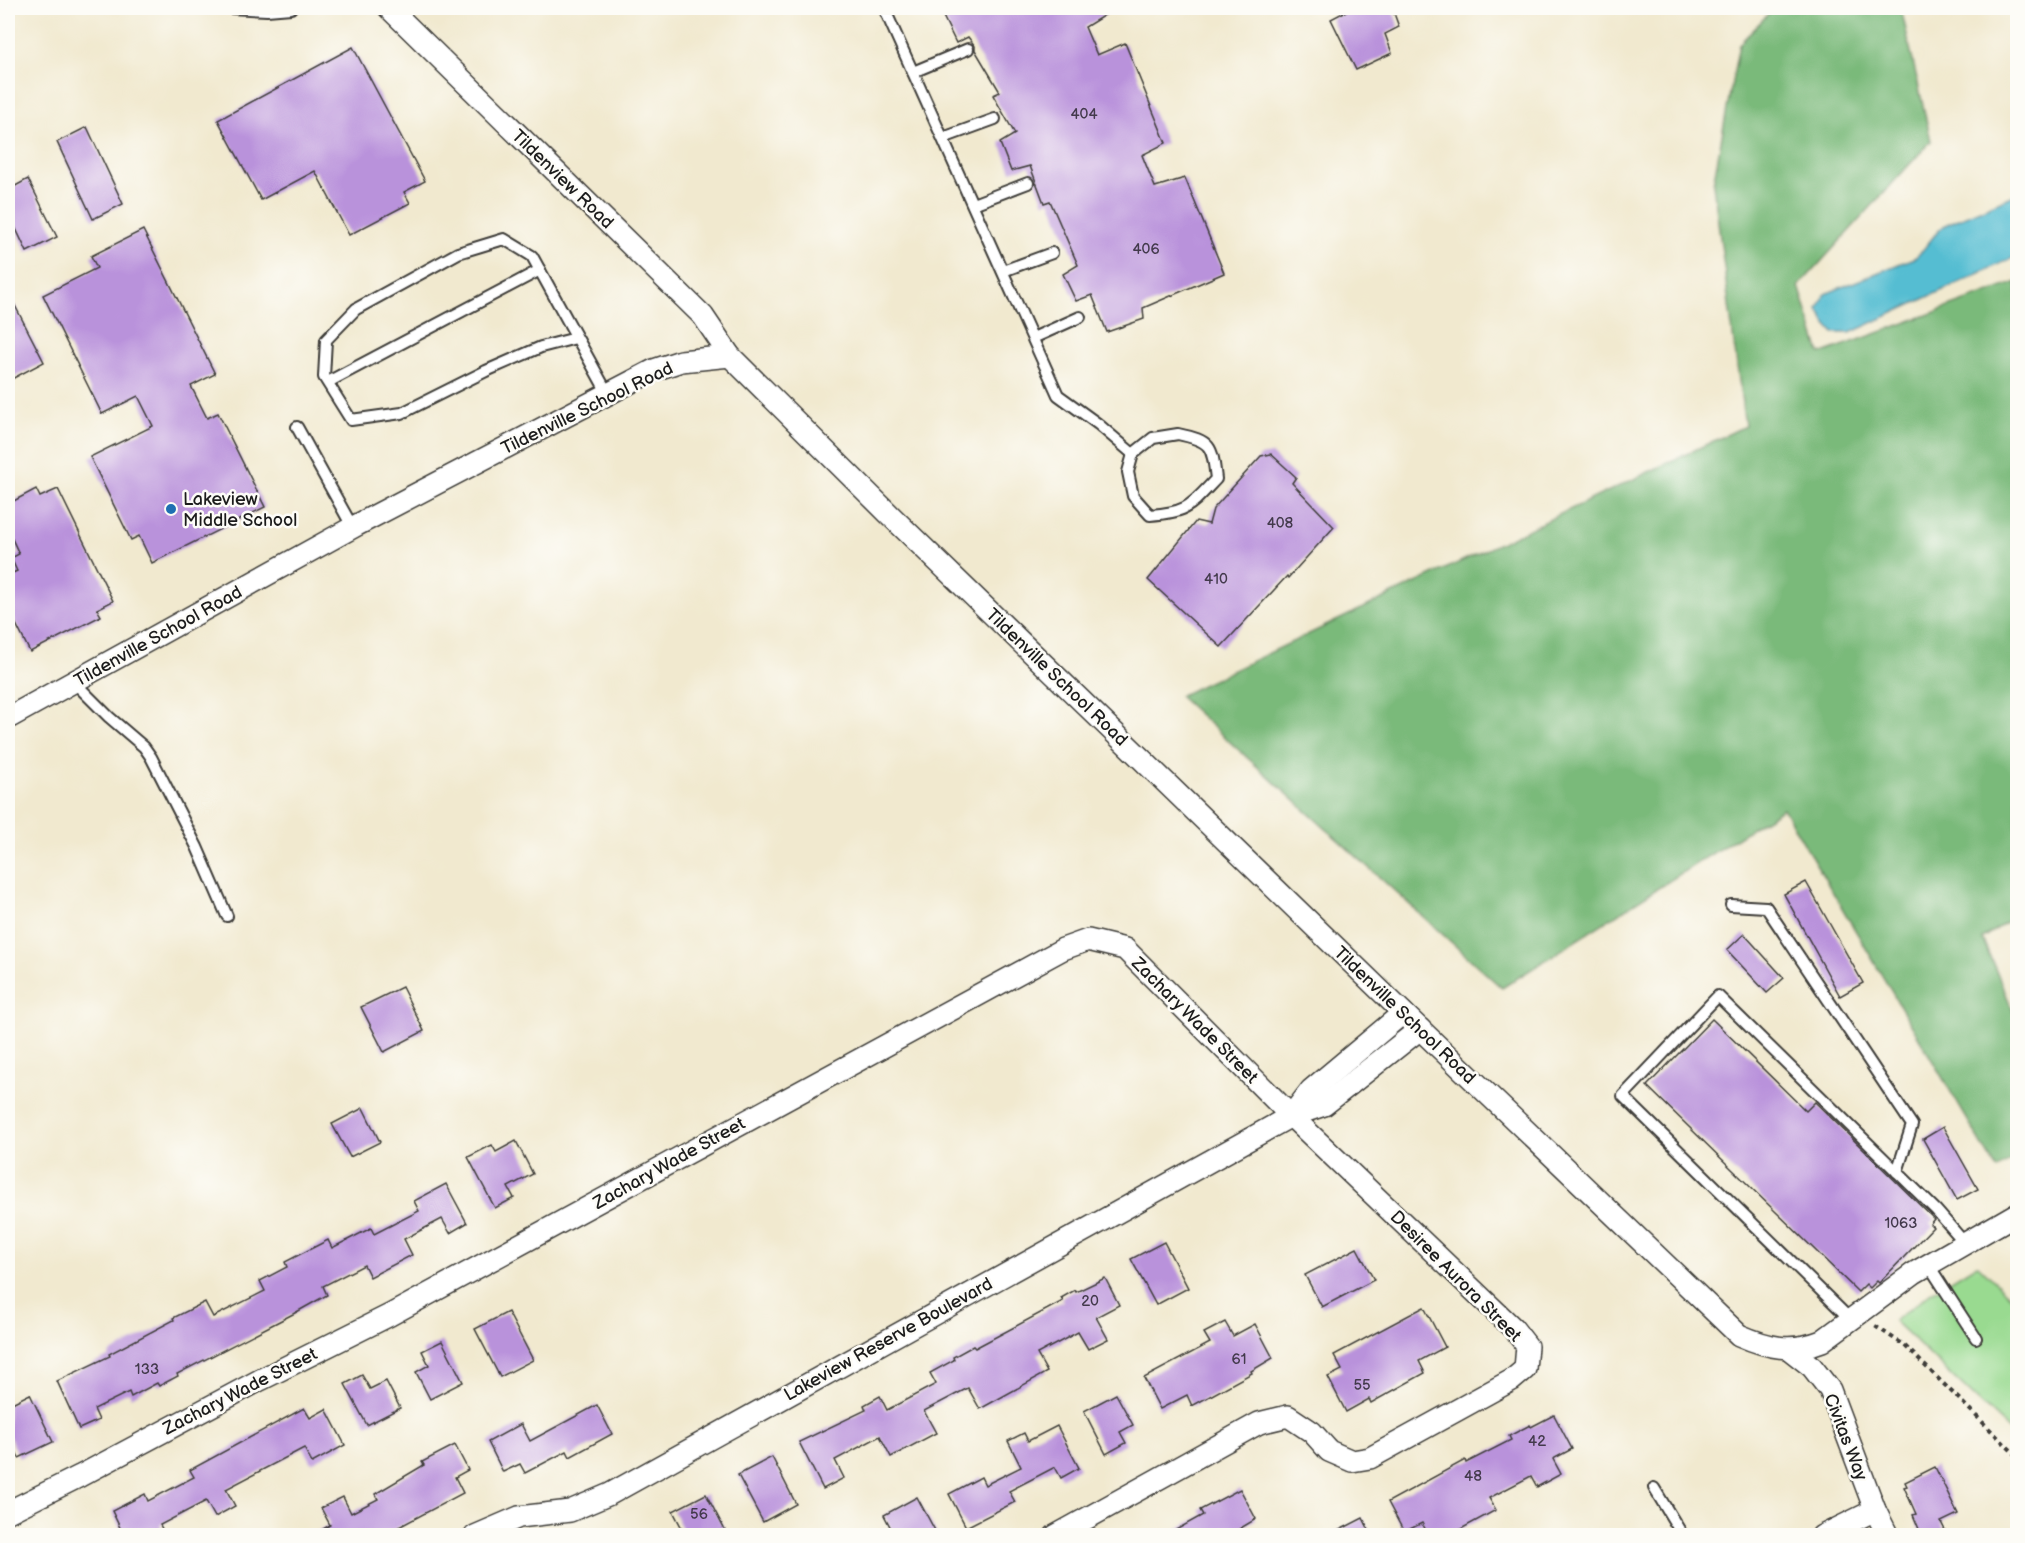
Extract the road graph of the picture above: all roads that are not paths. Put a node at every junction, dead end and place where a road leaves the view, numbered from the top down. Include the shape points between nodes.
1 (230, 8) edge
2 (291, 8) edge
3 (389, 8) edge
4 (884, 8) edge
5 (968, 49) dead end
6 (914, 72) junction
7 (995, 119) dead end
8 (943, 138) junction
9 (1028, 183) dead end
10 (973, 204) junction
11 (1052, 253) dead end
12 (540, 270) junction
13 (1003, 271) junction
14 (1080, 317) dead end
15 (576, 338) junction
16 (1033, 338) junction
17 (730, 356) junction
18 (328, 382) junction
19 (608, 394) junction
20 (297, 427) dead end
21 (1133, 454) junction
22 (353, 528) junction
23 (74, 682) junction
24 (8, 718) edge
25 (1731, 905) dead end
26 (227, 916) dead end
27 (1403, 1013) junction
28 (1420, 1029) junction
29 (1291, 1116) junction
30 (1897, 1172) junction
31 (2018, 1213) edge
32 (1966, 1241) junction
33 (1928, 1264) junction
34 (1858, 1320) junction
35 (1976, 1338) dead end
36 (1790, 1349) junction
37 (1654, 1488) dead end
38 (1875, 1510) junction
39 (8, 1512) edge
40 (475, 1536) edge
41 (1055, 1536) edge
42 (1683, 1536) edge
43 (1822, 1536) edge
44 (1888, 1536) edge

1 - 2 lane
3 - 17 street, Tildenview Road via 703,316
4 - 6 lane
5 - 6 lane
6 - 8 lane
7 - 8 lane
8 - 10 lane
9 - 10 lane
10 - 13 lane
11 - 13 lane
12 - 15 lane
12 - 18 lane
12 - 18 lane via 532,256 504,239 458,253 356,309 326,340 324,377
13 - 16 lane
14 - 16 lane
15 - 18 lane via 541,347 402,413 351,420
15 - 19 lane
16 - 21 lane via 1058,395
17 - 19 street, Tildenville School Road via 681,361
17 - 27 street, Tildenville School Road
19 - 22 street, Tildenville School Road
20 - 22 lane
21 - 21 lane via 1152,438 1178,434 1199,438 1213,451 1216,478 1188,508 1150,515 1134,496 1128,472
22 - 23 street, Tildenville School Road
23 - 24 street, Tildenville School Road
23 - 26 lane via 151,757
25 - 30 lane via 1766,907 1912,1125
27 - 28 street, Tildenville School Road
27 - 29 street, Lakeview Reserve Boulevard via 1311,1090
28 - 29 street, Lakeview Reserve Boulevard via 1324,1105
28 - 36 street, Tildenville School Road via 1739,1335 1761,1345
29 - 39 street, Zachary Wade Street via 1125,949 1088,940 1063,950 390,1315
29 - 40 street, Lakeview Reserve Boulevard via 610,1494 570,1511 519,1517
29 - 41 street, Desiree Aurora Street via 1513,1328 1527,1346 1525,1369 1512,1380 1370,1458 1352,1461 1329,1451 1312,1432 1288,1416 1259,1423
30 - 32 lane
30 - 34 lane via 1718,996 1623,1096
31 - 32 street, Tildenville School Road
32 - 33 street, Tildenville School Road
33 - 34 street, Tildenville School Road
33 - 35 lane
34 - 36 street, Tildenville School Road via 1808,1347
36 - 38 street, Civitas Way via 1812,1367 1830,1390
37 - 42 lane
38 - 43 street
38 - 44 street, Civitas Way

